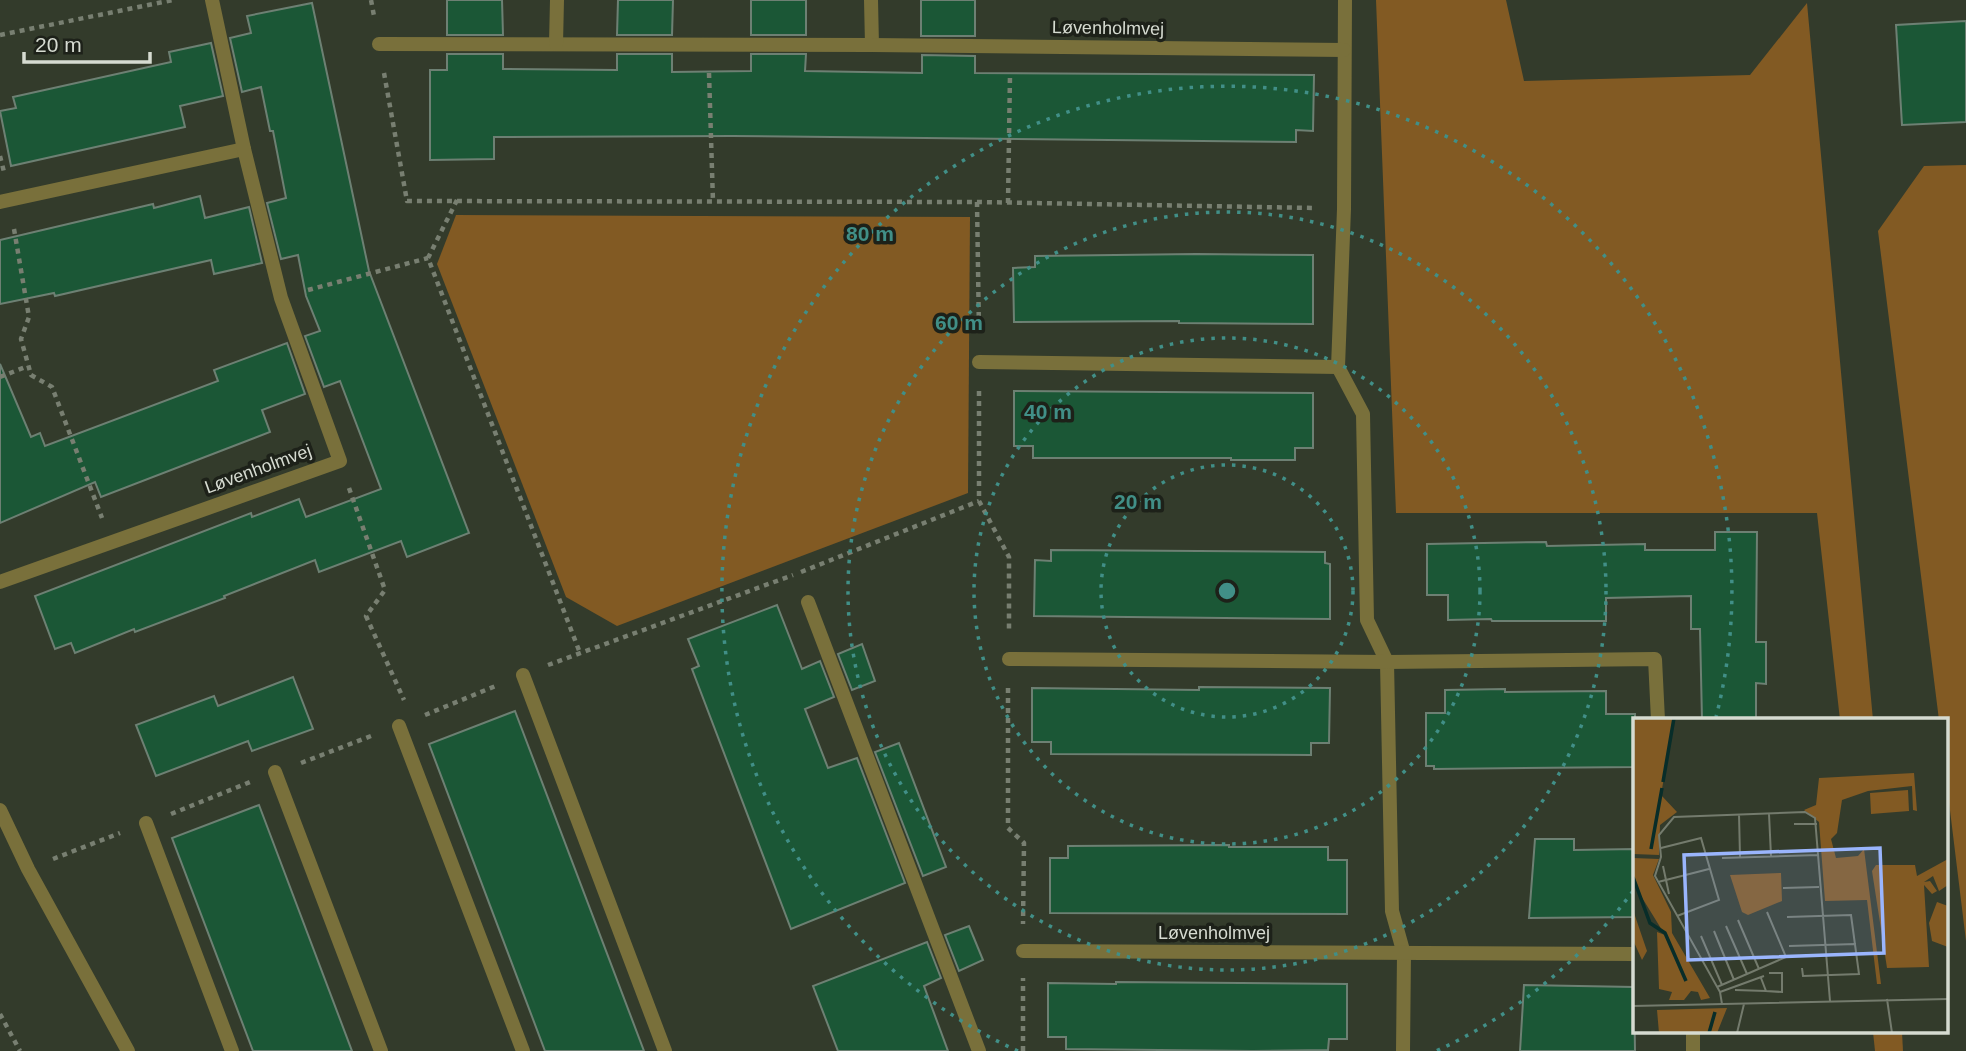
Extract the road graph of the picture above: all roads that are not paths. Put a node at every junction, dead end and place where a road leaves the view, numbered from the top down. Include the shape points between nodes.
1 (212, 0) edge
2 (557, 0) edge
3 (871, 0) edge
4 (1345, 0) edge
5 (379, 44) road end
6 (556, 44) junction
7 (872, 45) junction
8 (1345, 50) junction
9 (244, 149) junction
10 (5, 201) edge
11 (979, 362) road end
12 (1338, 367) junction
13 (0, 582) edge
14 (808, 602) dead end
15 (1009, 659) road end
16 (1387, 662) junction
17 (523, 675) dead end
18 (1658, 718) edge
19 (399, 726) dead end
20 (275, 772) dead end
21 (0, 810) edge
22 (146, 823) dead end
23 (1023, 951) road end
24 (1404, 954) junction
25 (1633, 954) edge
26 (128, 1051) edge
27 (232, 1051) edge
28 (381, 1051) edge
29 (523, 1051) edge
30 (665, 1051) edge
31 (979, 1051) edge
32 (1403, 1051) edge

1 - 9 street, Løvenholmvej
2 - 6 street
3 - 7 street
4 - 8 street
5 - 6 street, Løvenholmvej
6 - 7 street, Løvenholmvej
7 - 8 street, Løvenholmvej
8 - 12 street
9 - 10 street
9 - 13 street, Løvenholmvej via 281,298 340,461
11 - 12 street
12 - 16 street via 1363,414 1367,620
14 - 31 street
15 - 16 street
16 - 18 street via 1655,659
16 - 24 street via 1392,911
17 - 30 street
19 - 29 street
20 - 28 street
21 - 26 street
22 - 27 street
23 - 24 street, Løvenholmvej
24 - 25 street, Løvenholmvej
24 - 32 street

